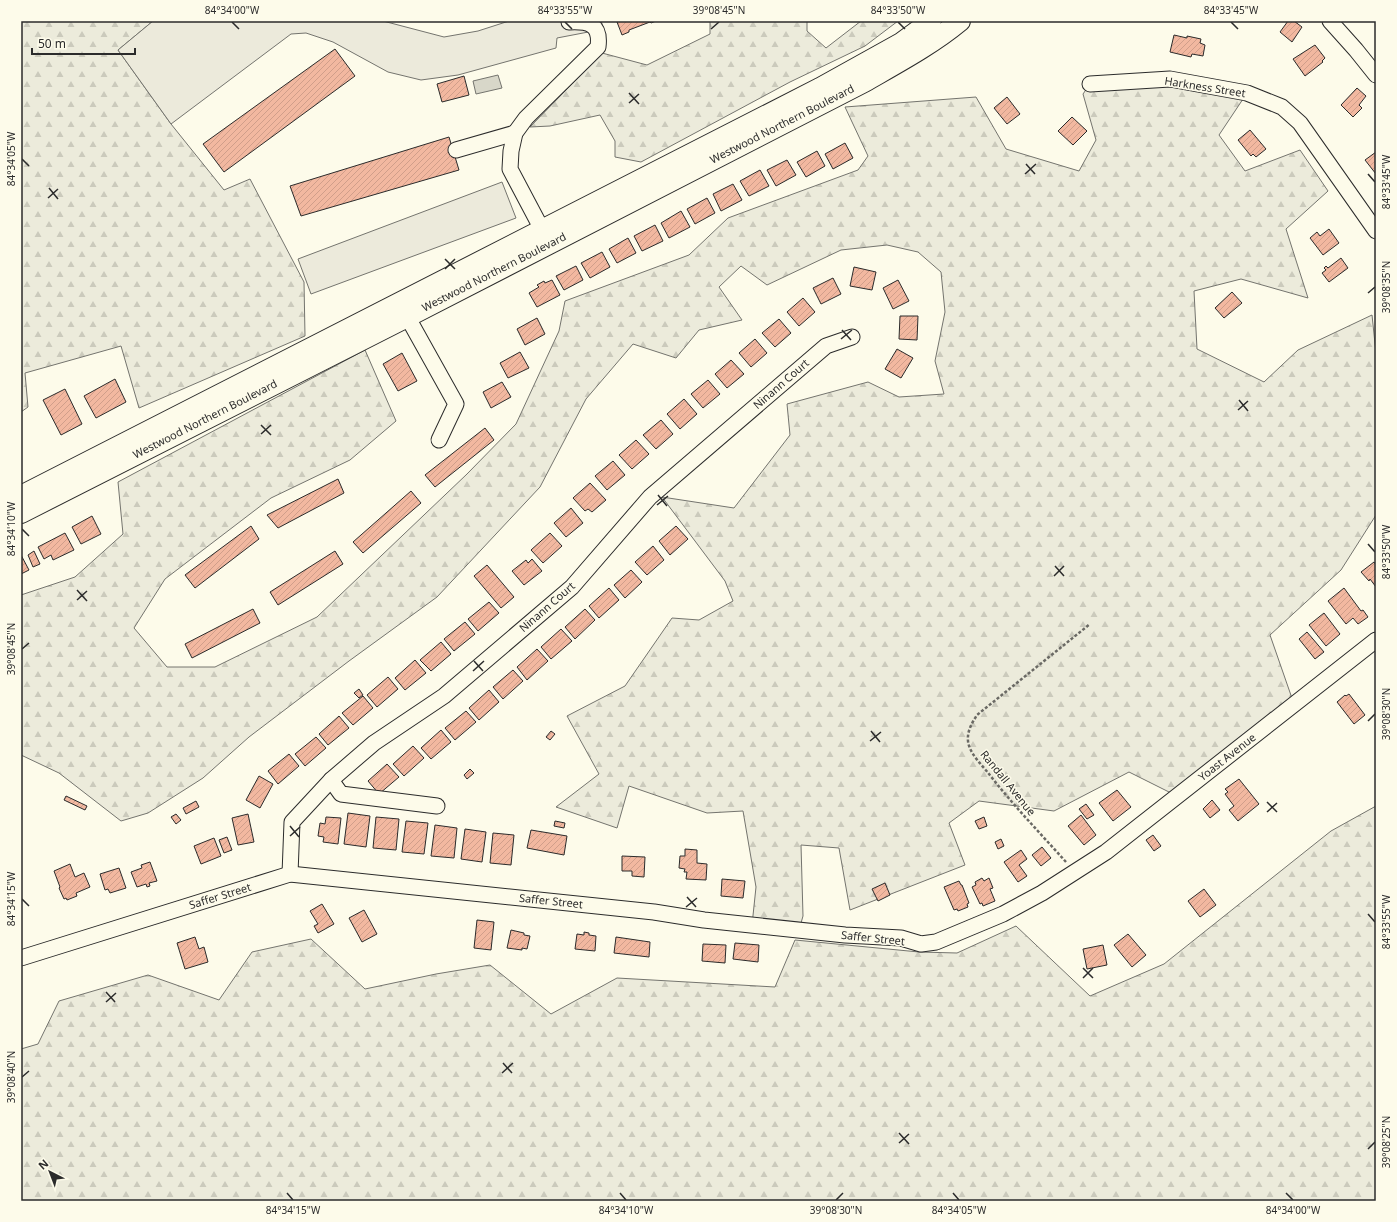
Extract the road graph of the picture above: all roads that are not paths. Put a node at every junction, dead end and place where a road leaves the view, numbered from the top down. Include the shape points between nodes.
1 (931, 21) edge
2 (960, 21) edge
3 (1330, 21) edge
4 (569, 22) dead end
5 (1376, 75) edge
6 (1090, 84) dead end
7 (515, 133) junction
8 (456, 150) dead end
9 (1376, 231) edge
10 (545, 237) junction
11 (403, 310) junction
12 (852, 337) dead end
13 (439, 440) dead end
14 (21, 496) edge
15 (21, 513) edge
16 (1376, 640) edge
17 (331, 780) junction
18 (437, 806) dead end
19 (1076, 872) joint
20 (290, 874) junction
21 (21, 958) edge

1 - 10 main road, Westwood Northern Boulevard via 901,43
2 - 10 main road, Westwood Northern Boulevard via 912,54 864,82
3 - 5 street
4 - 7 street via 585,22 593,26 600,37 598,47 526,118
6 - 9 street, Harkness Street via 1170,79 1247,93 1282,107 1300,123
7 - 8 street
7 - 10 street via 510,170
10 - 11 main road, Westwood Northern Boulevard
11 - 13 street via 456,404
11 - 14 main road, Westwood Northern Boulevard
11 - 15 main road, Westwood Northern Boulevard
12 - 17 street, Ninann Court via 826,346 650,497 572,588 444,696 374,743
16 - 19 street, Yoast Avenue via 1112,847
17 - 18 street via 341,794
17 - 20 street, Ninann Court via 292,822
19 - 20 street, Saffer Street via 1003,914 936,942 921,944 901,938 845,935
20 - 21 street, Saffer Street

